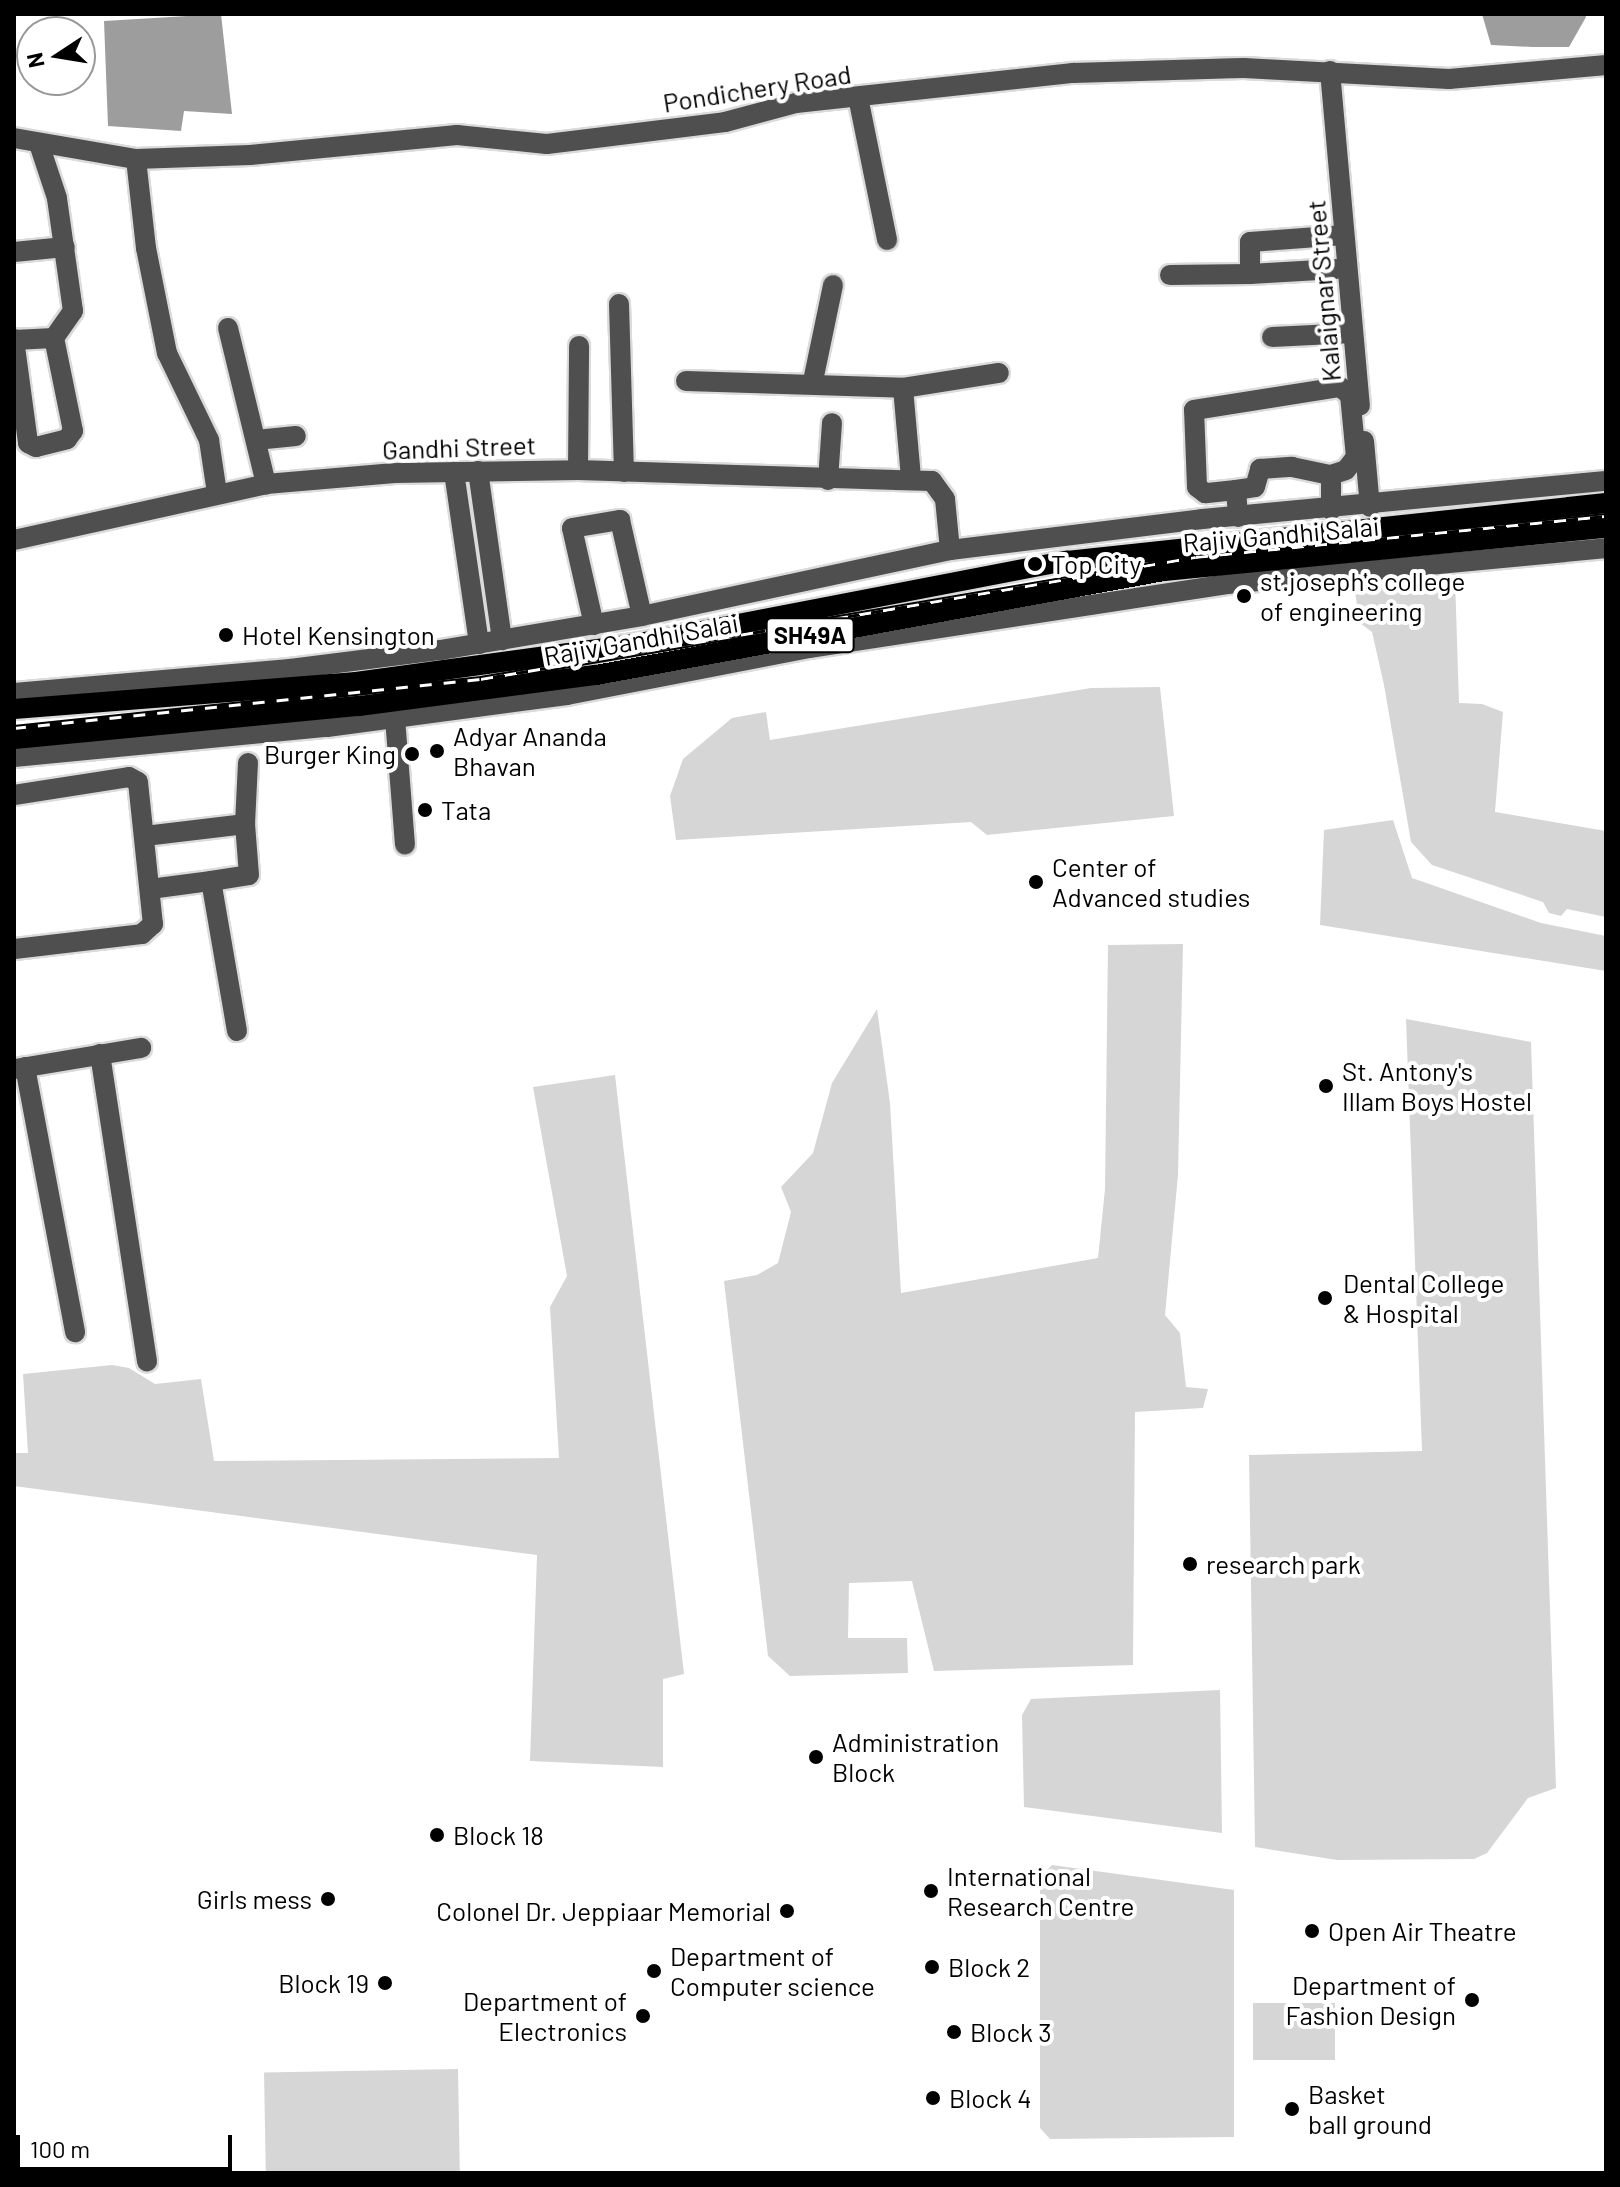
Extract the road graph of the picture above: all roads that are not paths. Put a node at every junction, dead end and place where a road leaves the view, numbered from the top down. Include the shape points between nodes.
1 (1606, 65) edge
2 (1330, 71) junction
3 (858, 97) junction
4 (14, 138) edge
5 (39, 144) junction
6 (136, 159) junction
7 (1344, 235) junction
8 (887, 240) dead end
9 (65, 247) junction
10 (14, 252) edge
11 (1336, 269) dead end
12 (1250, 274) junction
13 (1170, 275) dead end
14 (833, 285) dead end
15 (619, 304) dead end
16 (228, 328) dead end
17 (1353, 333) junction
18 (1272, 337) dead end
19 (54, 338) junction
20 (14, 340) edge
21 (579, 346) dead end
22 (999, 373) dead end
23 (686, 381) dead end
24 (813, 381) junction
25 (903, 388) junction
26 (832, 423) dead end
27 (296, 436) dead end
28 (256, 440) junction
29 (578, 470) junction
30 (478, 471) junction
31 (454, 472) junction
32 (624, 472) junction
33 (1331, 475) junction
34 (911, 477) junction
35 (828, 480) junction
36 (1606, 481) edge
37 (266, 484) junction
38 (1236, 490) junction
39 (217, 493) junction
40 (1606, 503) edge
41 (1370, 507) junction
42 (1331, 510) junction
43 (1238, 517) junction
44 (1606, 528) edge
45 (1312, 533) junction
46 (14, 540) edge
47 (1606, 548) edge
48 (950, 550) junction
49 (1314, 557) junction
50 (642, 616) junction
51 (594, 625) junction
52 (502, 640) junction
53 (479, 644) junction
54 (14, 693) edge
55 (14, 709) edge
56 (395, 718) junction
57 (14, 739) edge
58 (14, 757) edge
59 (248, 763) dead end
60 (14, 795) edge
61 (245, 824) junction
62 (145, 836) junction
63 (405, 845) dead end
64 (211, 881) junction
65 (150, 889) junction
66 (14, 949) edge
67 (237, 1031) dead end
68 (141, 1048) dead end
69 (100, 1054) junction
70 (19, 1068) edge
71 (75, 1332) dead end
72 (147, 1361) dead end

1 - 2 street, Pondichery Road via 1449,79
2 - 3 street, Pondichery Road via 1073,73
2 - 7 street, Kalaignar Street
3 - 6 street, Pondichery Road via 796,103 725,122 559,143 457,135 250,155
3 - 8 street
4 - 5 street, Pondichery Road
5 - 6 street, Pondichery Road
5 - 9 street via 57,198
6 - 39 street via 146,248 167,353 209,440
7 - 12 street via 1250,242
7 - 17 street, Kalaignar Street
9 - 10 street
9 - 19 street via 73,311
11 - 12 street
12 - 13 street
14 - 24 street
15 - 32 street
16 - 28 street
17 - 18 street
17 - 41 street, Kalaignar Street
19 - 20 street
19 - 20 street via 73,431 67,439 36,447 28,443
21 - 29 street
22 - 25 street
23 - 24 street
24 - 25 street
25 - 34 street
26 - 35 street
27 - 28 street
28 - 37 street
29 - 30 street, Gandhi Street
29 - 32 street, Gandhi Street
30 - 31 street, Gandhi Street
30 - 52 street
31 - 37 street, Gandhi Street
31 - 53 street
32 - 35 street, Gandhi Street
33 - 38 street via 1292,467 1260,469 1255,487
33 - 38 street via 1346,470 1356,457 1346,389 1197,408 1191,420 1197,487 1205,493
33 - 42 street
34 - 35 street, Gandhi Street
34 - 48 street via 942,488
36 - 41 street
37 - 39 street, Gandhi Street
38 - 43 street
39 - 46 street, Gandhi Street
40 - 45 main road, Rajiv Gandhi Salai / SH49A
41 - 42 street
42 - 43 street
43 - 48 street
44 - 49 main road, Rajiv Gandhi Salai / SH49A
45 - 49 main road
45 - 55 main road, Rajiv Gandhi Salai / SH49A via 1067,561 565,654 356,682
47 - 56 street via 1227,584 809,648 567,695
48 - 50 street
49 - 57 main road, Rajiv Gandhi Salai / SH49A via 1071,585 596,675 359,706
50 - 51 street
50 - 51 street via 620,520 572,528
51 - 52 street
52 - 53 street
53 - 54 street via 290,669
56 - 58 street
56 - 63 street
59 - 61 street
60 - 62 street via 129,777 138,782
61 - 62 street
61 - 64 street via 249,875
62 - 65 street
64 - 65 street
64 - 67 street
65 - 66 street via 150,931
68 - 69 street
69 - 70 street
69 - 72 street
70 - 71 street

